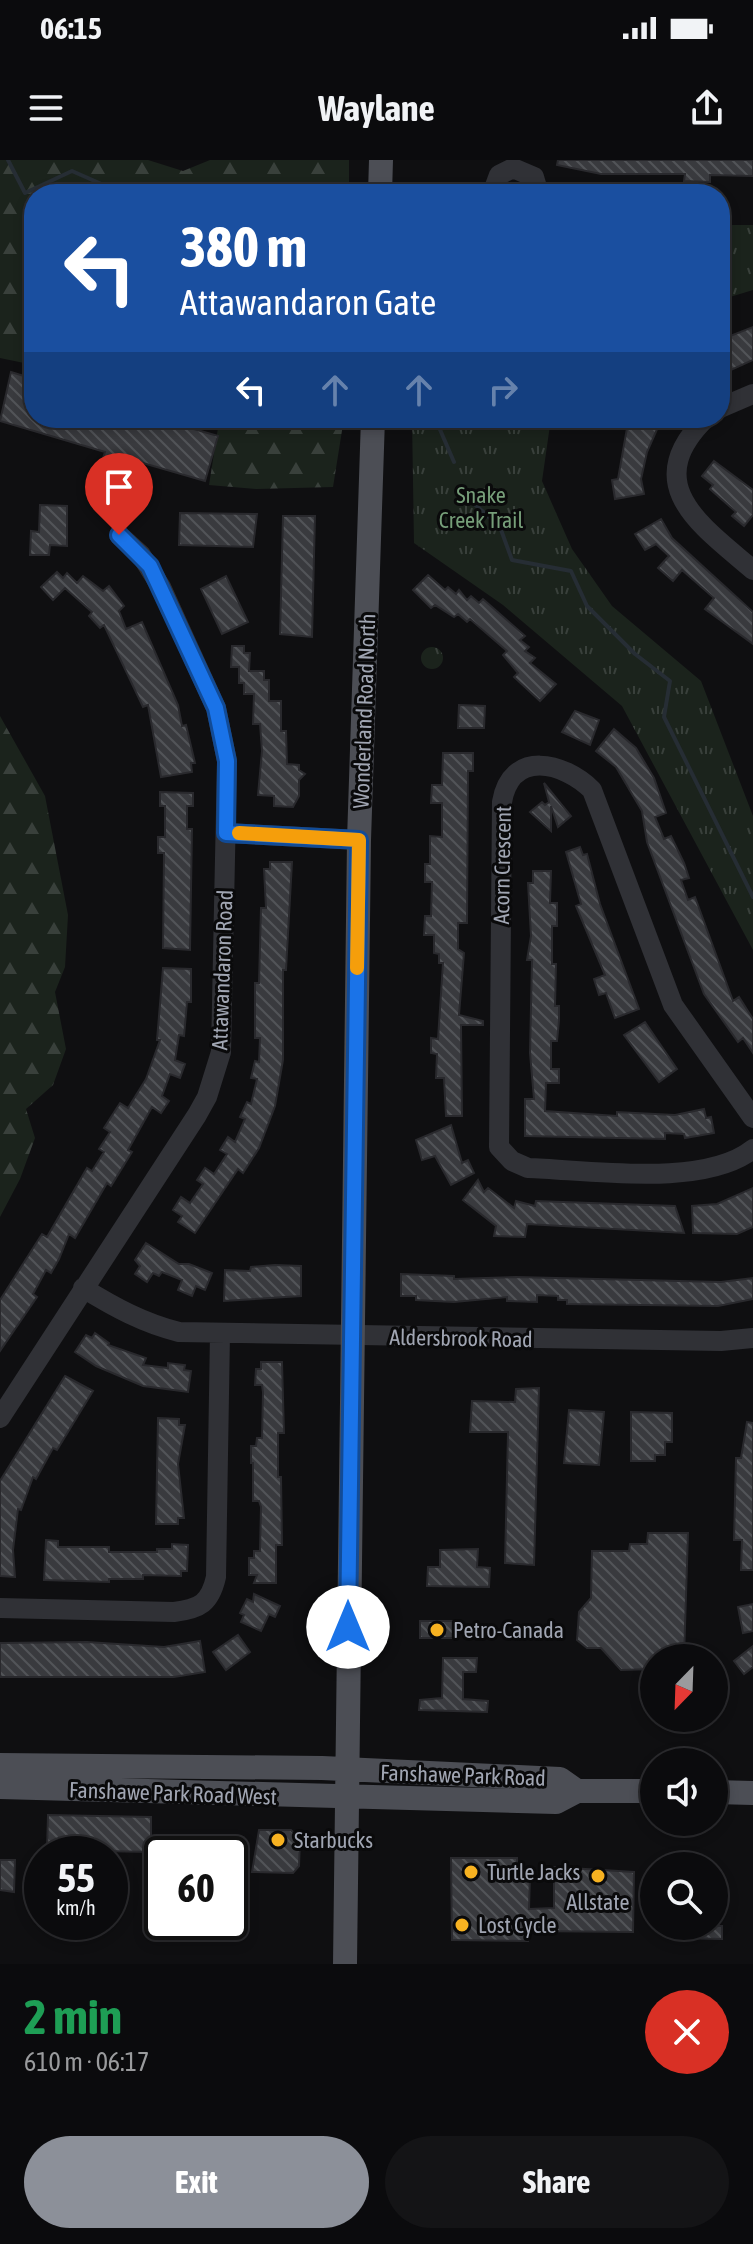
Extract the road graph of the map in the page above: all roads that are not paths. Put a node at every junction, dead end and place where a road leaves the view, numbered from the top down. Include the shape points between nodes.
1 (381, 160) edge
2 (532, 166) edge
3 (380, 184) edge
4 (494, 184) edge
5 (753, 394) edge
6 (730, 404) edge
7 (373, 428) edge
8 (696, 428) edge
9 (119, 535) dead end
10 (753, 570) edge
11 (226, 833) junction
12 (359, 840) junction
13 (753, 1118) edge
14 (753, 1149) edge
15 (83, 1288) junction
16 (220, 1333) junction
17 (350, 1336) junction
18 (753, 1338) edge
19 (0, 1418) edge
20 (0, 1608) edge
21 (0, 1765) edge
22 (346, 1770) junction
23 (0, 1787) edge
24 (577, 1791) junction
25 (640, 1791) edge
26 (728, 1792) edge
27 (753, 1793) edge
28 (346, 1798) junction
29 (345, 1964) edge

1 - 3 main road
2 - 4 street via 506,170
5 - 6 street
7 - 12 main road, Wonderland Road North
8 - 10 street via 678,459 679,498 696,521
9 - 11 street, Attawandaron Road via 150,566 216,708 227,761
11 - 12 street
11 - 15 street, Attawandaron Road via 223,1034 217,1069 197,1115
12 - 17 main road, Wonderland Road North
13 - 14 street, Acorn Crescent via 673,1005 592,790 560,767 544,764 524,770 509,781 502,802 499,1147 528,1168 688,1173 723,1166
15 - 16 street, Aldersbrook Road via 153,1326
15 - 19 street, Attawandaron Road
16 - 17 street, Aldersbrook Road
16 - 20 street via 216,1577 209,1599 195,1610 174,1612
17 - 18 street, Aldersbrook Road
17 - 22 main road, Wonderland Road North
21 - 22 main road, Fanshawe Park Road West
22 - 24 main road, Fanshawe Park Road via 560,1779
22 - 28 main road, Wonderland Road North
23 - 28 main road, Fanshawe Park Road West
24 - 25 main road, Fanshawe Park Road
24 - 28 main road, Fanshawe Park Road via 556,1802
26 - 27 main road
28 - 29 main road, Wonderland Road North

